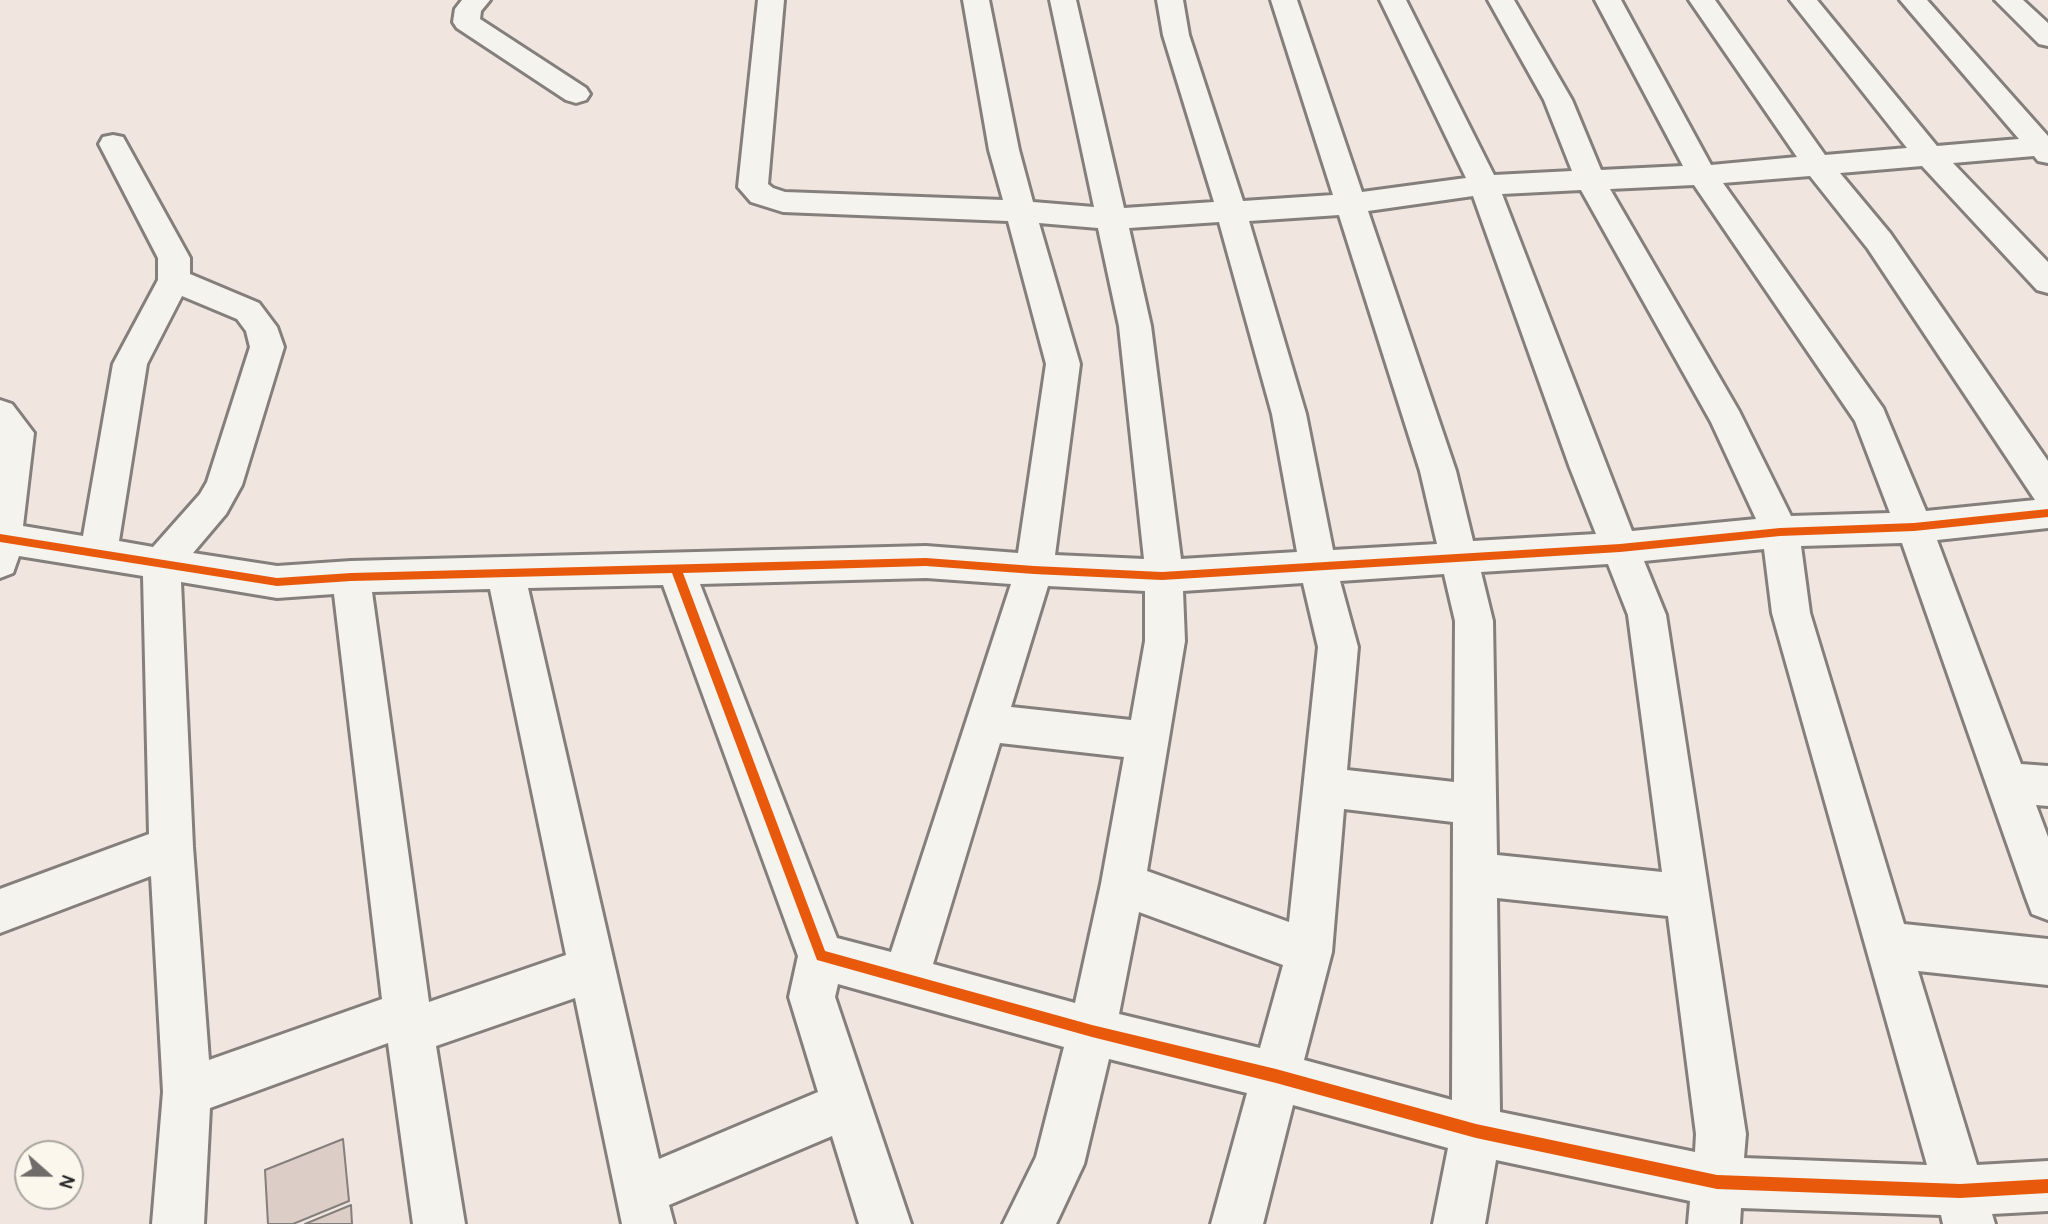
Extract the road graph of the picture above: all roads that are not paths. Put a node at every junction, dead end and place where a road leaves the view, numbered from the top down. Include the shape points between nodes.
1 (477, 0) edge
2 (771, 0) edge
3 (976, 0) edge
4 (1063, 0) edge
5 (1170, 0) edge
6 (1284, 0) edge
7 (1393, 0) edge
8 (1501, 0) edge
9 (1608, 0) edge
10 (1702, 0) edge
11 (1803, 0) edge
12 (1913, 0) edge
13 (2008, 0) edge
14 (2048, 38) edge
15 (576, 94) dead end
16 (113, 144) dead end
17 (2046, 149) edge
18 (1930, 157) junction
19 (1818, 166) junction
20 (1702, 175) junction
21 (1590, 180) junction
22 (1484, 185) junction
23 (1350, 204) junction
24 (1231, 210) junction
25 (1021, 211) junction
26 (1111, 219) junction
27 (174, 280) junction
28 (2048, 282) edge
29 (0, 413) edge
30 (2048, 490) edge
31 (2048, 513) edge
32 (1914, 527) junction
33 (1780, 531) junction
34 (1, 547) edge
35 (1620, 548) junction
36 (99, 553) junction
37 (1458, 557) junction
38 (161, 563) junction
39 (1318, 567) junction
40 (676, 569) junction
41 (1034, 570) junction
42 (508, 574) junction
43 (1162, 576) junction
44 (351, 577) junction
45 (986, 723) junction
46 (1147, 741) junction
47 (2007, 782) junction
48 (2048, 786) edge
49 (1325, 787) junction
50 (1475, 805) junction
51 (170, 848) junction
52 (1476, 873) junction
53 (1123, 884) junction
54 (1687, 896) junction
55 (2048, 898) edge
56 (0, 911) edge
57 (1889, 945) junction
58 (1309, 952) junction
59 (821, 956) junction
60 (2048, 962) edge
61 (591, 969) junction
62 (906, 978) junction
63 (409, 1022) junction
64 (1093, 1031) junction
65 (1276, 1076) junction
66 (187, 1092) junction
67 (846, 1105) junction
68 (1476, 1130) junction
69 (2048, 1186) edge
70 (644, 1208) edge
71 (1965, 1208) edge
72 (1722, 1210) edge
73 (178, 1224) edge
74 (439, 1224) edge
75 (885, 1224) edge
76 (1029, 1224) edge
77 (1237, 1224) edge
78 (1459, 1224) edge

1 - 15 street via 468,9 466,22
2 - 25 street via 753,187 762,195 783,202
3 - 25 street via 1004,150
4 - 26 street
5 - 24 street via 1176,35
6 - 23 street
7 - 22 street
8 - 21 street via 1559,100
9 - 20 street
10 - 19 street
11 - 18 street
12 - 17 street
13 - 14 street
16 - 27 street via 174,258
17 - 18 street
18 - 19 street
18 - 28 street
19 - 20 street
19 - 30 street via 1880,241
20 - 21 street
20 - 32 street via 1871,417
21 - 22 street
21 - 33 street via 1727,420
22 - 23 street
22 - 35 street
23 - 24 street
23 - 37 street via 1438,471
24 - 26 street
24 - 39 street via 1289,414
25 - 26 street
25 - 41 street via 1063,364
26 - 43 street via 1135,326
27 - 36 street via 131,364
27 - 38 street via 248,310 261,327 267,347 224,485
29 - 34 street via 17,433
31 - 32 street
32 - 33 street
32 - 47 street
33 - 35 street
33 - 57 street via 1791,613
34 - 36 street
35 - 37 street
35 - 54 street via 1647,615
36 - 38 street
37 - 39 street
37 - 50 street via 1474,621
38 - 44 street via 277,582
38 - 51 street
39 - 43 street
39 - 49 street via 1338,647
40 - 41 street via 926,562
40 - 42 street
40 - 59 street
41 - 43 street
41 - 45 street
42 - 44 street
42 - 61 street
43 - 46 street via 1165,641
44 - 63 street
45 - 46 street
45 - 62 street
46 - 53 street
47 - 48 street
47 - 55 street
49 - 50 street
49 - 58 street
50 - 52 street
51 - 56 street
51 - 66 street
52 - 54 street
52 - 68 street
53 - 58 street
53 - 64 street
54 - 72 street via 1721,1134
57 - 60 street
57 - 71 street
58 - 65 street
59 - 62 street
59 - 67 street via 812,997
61 - 63 street
61 - 70 street
62 - 64 street
63 - 66 street
63 - 74 street
64 - 65 street
64 - 76 street via 1059,1164
65 - 68 street
65 - 77 street
66 - 73 street
67 - 70 street
67 - 75 street
68 - 72 street
68 - 78 street
69 - 71 street
71 - 72 street

